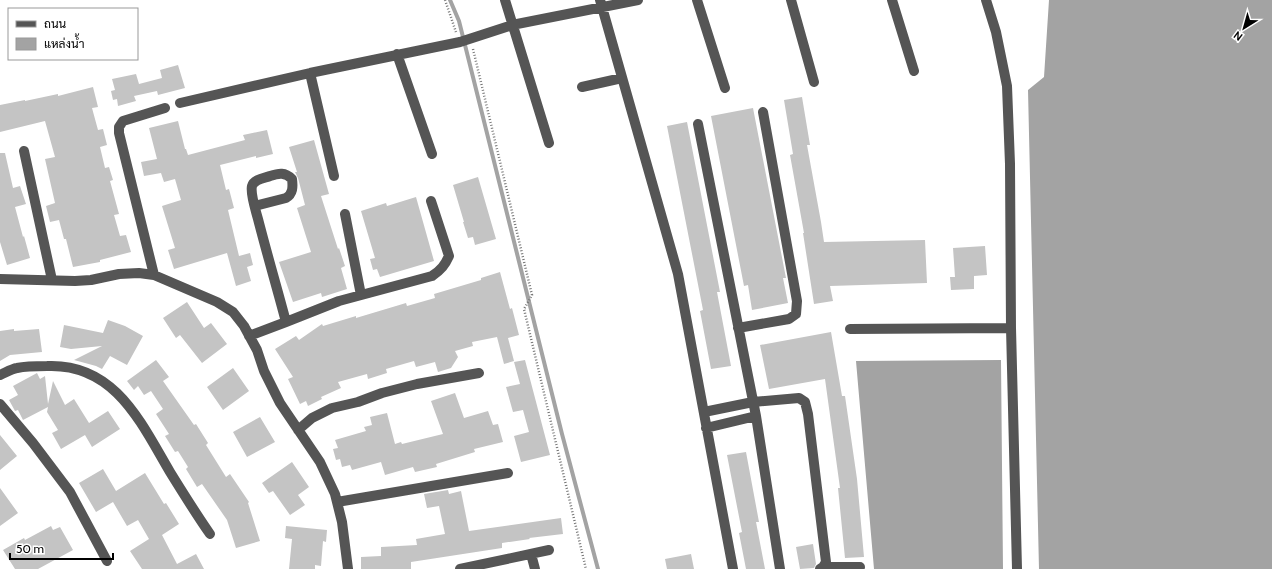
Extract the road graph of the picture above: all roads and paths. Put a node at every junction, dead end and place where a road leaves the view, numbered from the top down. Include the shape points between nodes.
1 (445, 0) edge
2 (505, 0) edge
3 (638, 0) edge
4 (698, 0) edge
5 (791, 0) edge
6 (892, 0) edge
7 (986, 0) edge
8 (601, 4) edge
9 (512, 25) junction
10 (470, 38) junction
11 (460, 42) junction
12 (397, 54) junction
13 (914, 71) dead end
14 (310, 73) junction
15 (622, 78) junction
16 (814, 82) dead end
17 (582, 87) dead end
18 (725, 88) dead end
19 (180, 103) dead end
20 (164, 108) dead end
21 (763, 112) dead end
22 (698, 124) dead end
23 (549, 143) dead end
24 (24, 151) dead end
25 (432, 154) dead end
26 (334, 176) dead end
27 (431, 201) dead end
28 (255, 206) dead end
29 (345, 214) dead end
30 (154, 275) junction
31 (0, 279) edge
32 (52, 280) junction
33 (362, 295) junction
34 (286, 322) junction
35 (738, 328) junction
36 (1011, 328) junction
37 (850, 329) dead end
38 (249, 336) junction
39 (478, 373) dead end
40 (0, 375) edge
41 (753, 402) junction
42 (0, 404) edge
43 (704, 412) junction
44 (756, 416) junction
45 (706, 428) junction
46 (298, 430) junction
47 (508, 473) dead end
48 (337, 502) junction
49 (210, 534) dead end
50 (549, 550) dead end
51 (531, 554) junction
52 (107, 561) dead end
53 (860, 567) dead end
54 (822, 568) edge
55 (348, 569) edge
56 (460, 569) edge
57 (535, 569) edge
58 (586, 569) edge
59 (733, 569) edge
60 (780, 569) edge
61 (1017, 569) edge

1 - 11 path
2 - 9 street
3 - 8 street
4 - 18 street
5 - 16 street
6 - 13 street
7 - 36 street via 996,32 1007,86
8 - 9 street
8 - 15 street
9 - 10 street
9 - 23 street
10 - 11 street
10 - 58 path via 532,295 524,309
11 - 12 street
12 - 14 street
12 - 25 street
14 - 19 street
14 - 26 street
15 - 17 street
15 - 43 street via 678,274
20 - 30 street via 123,121 119,127
21 - 35 street via 797,301 796,314 789,319
22 - 35 street
24 - 32 street
27 - 33 street via 448,256 440,271 432,276
28 - 34 street
29 - 33 street
30 - 32 street via 139,273 90,280
30 - 38 street via 217,302 233,312
31 - 32 street
33 - 34 street via 338,301
34 - 38 street
35 - 41 street
36 - 37 street
36 - 61 street
38 - 46 street via 280,403
39 - 46 street via 417,384 332,408 312,418
40 - 49 street via 16,368 59,365 94,376 111,387 133,412
41 - 43 street
41 - 44 street
41 - 54 street via 799,398 805,402 826,562
42 - 52 street via 70,492
43 - 45 street
44 - 45 street
44 - 60 street
45 - 59 street
46 - 48 street via 320,462
47 - 48 street
48 - 55 street
50 - 51 street
51 - 56 street
51 - 57 street
53 - 54 street

